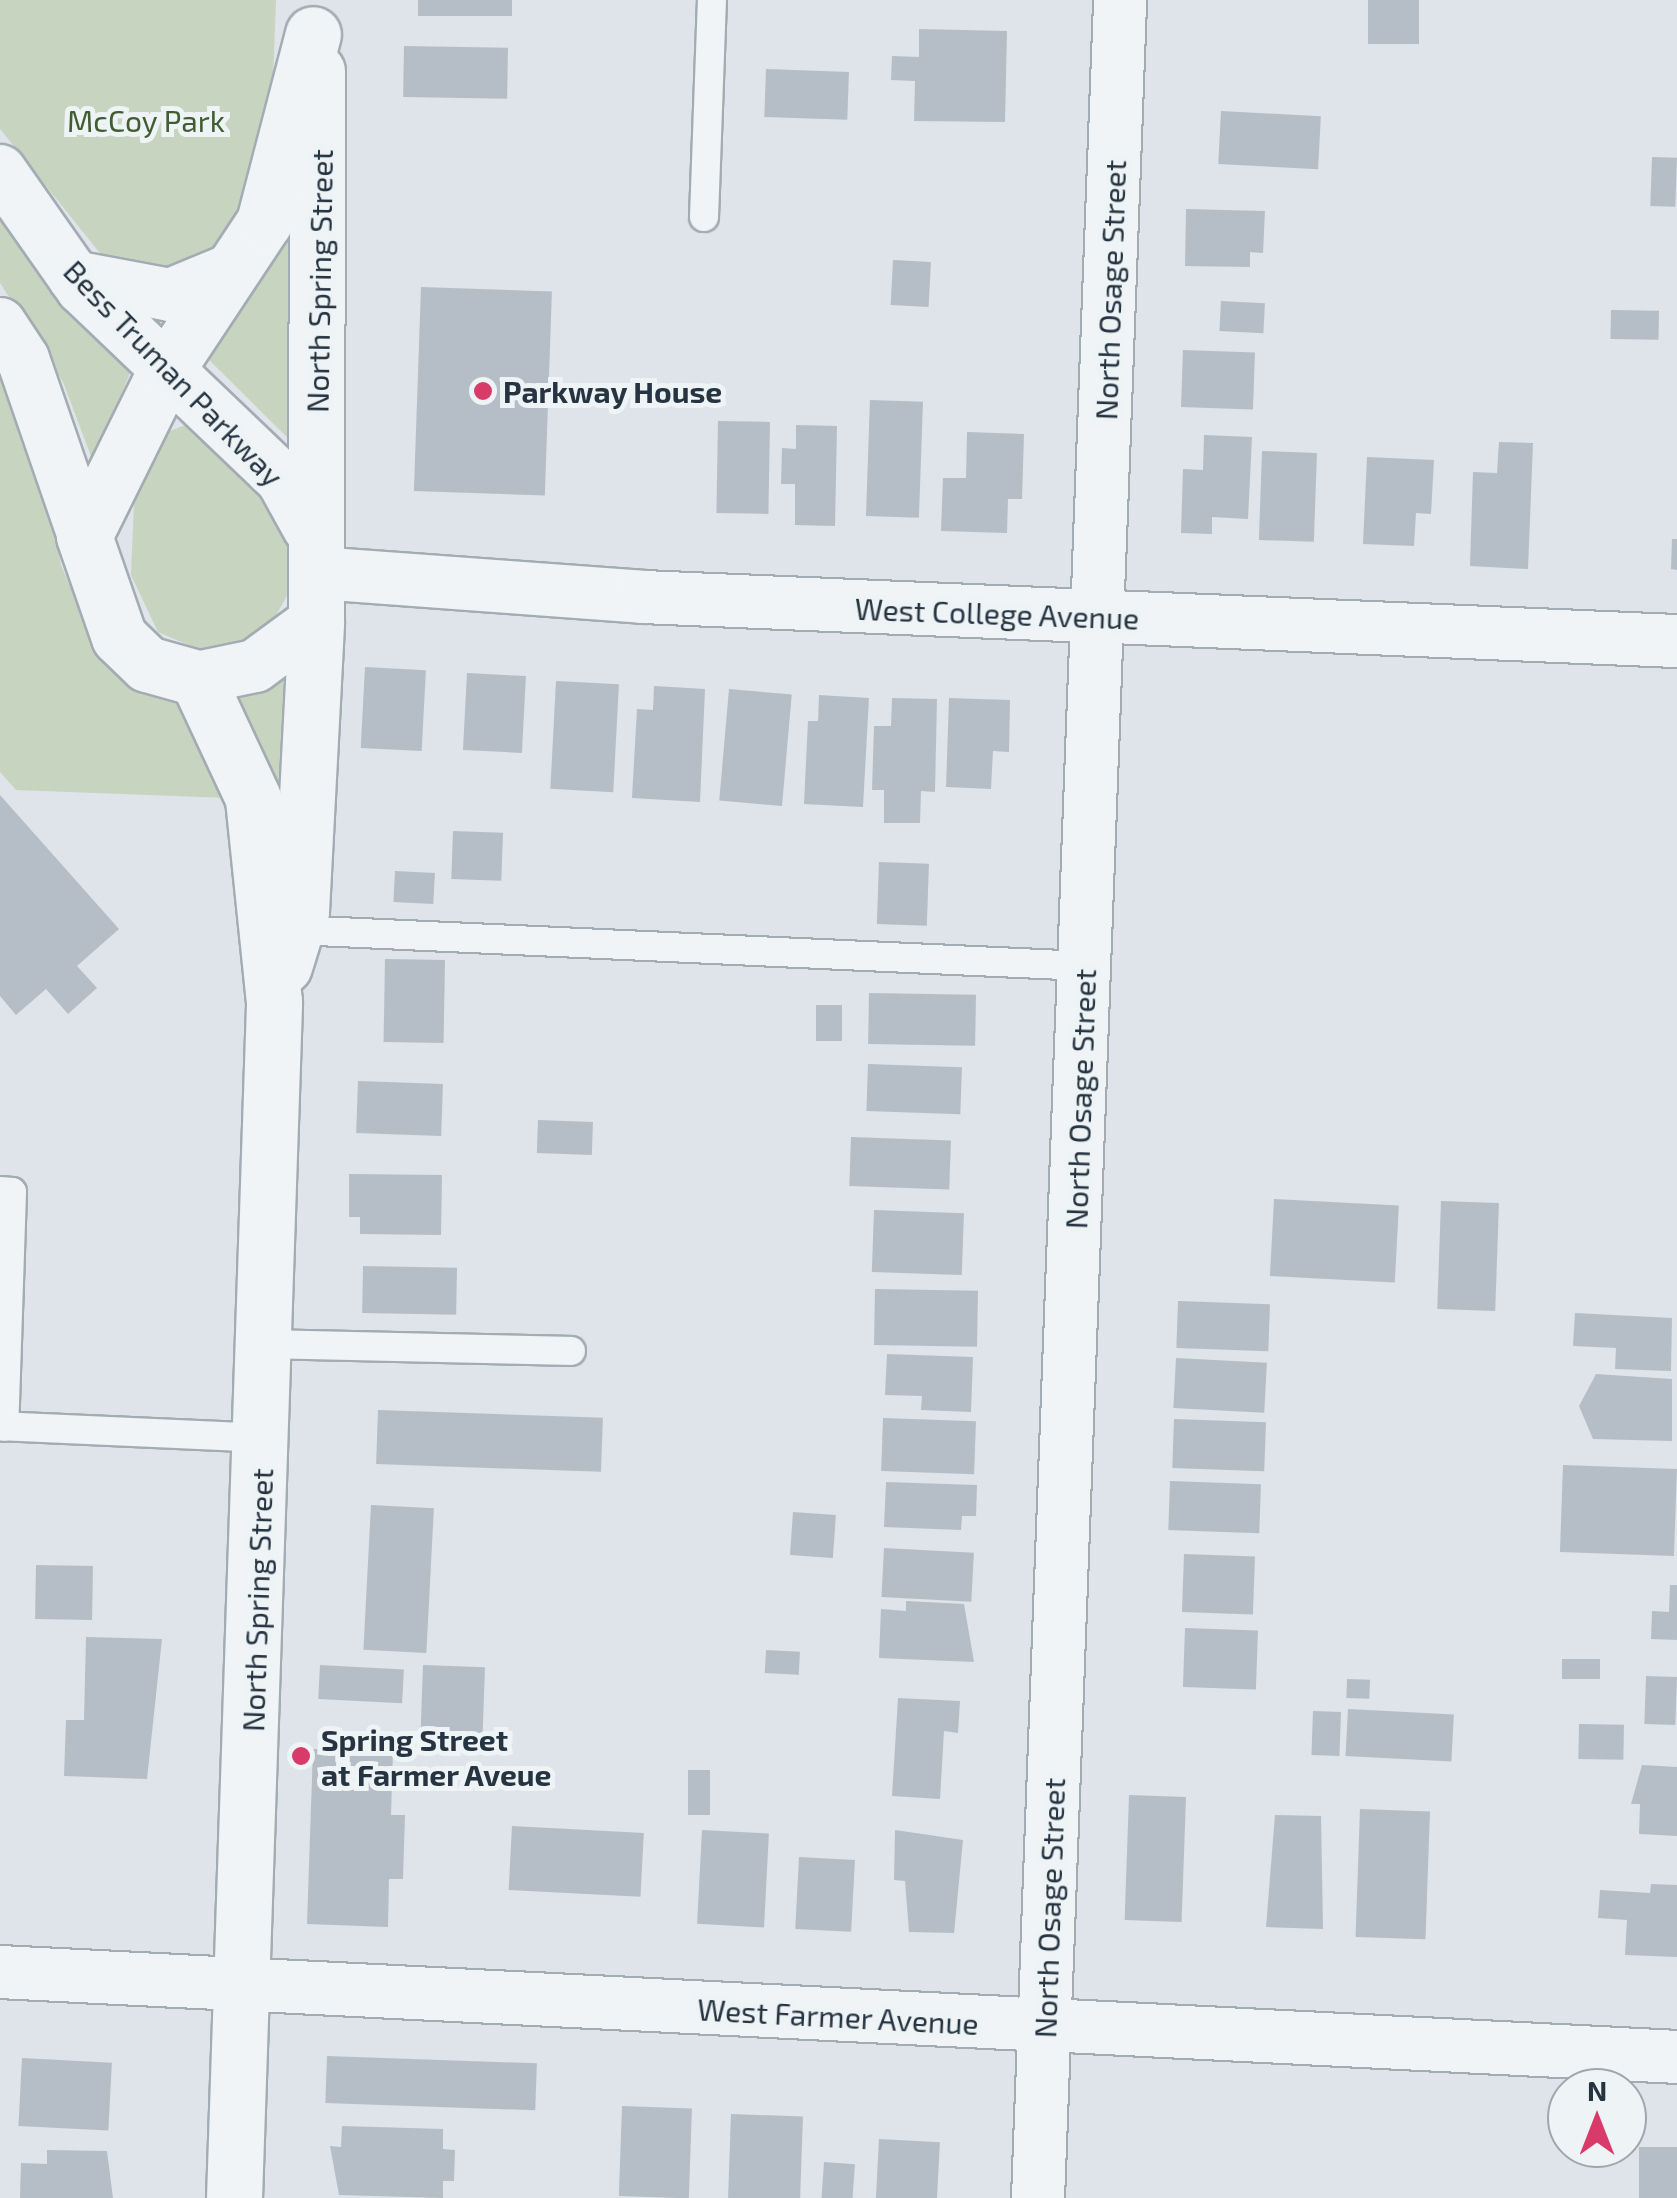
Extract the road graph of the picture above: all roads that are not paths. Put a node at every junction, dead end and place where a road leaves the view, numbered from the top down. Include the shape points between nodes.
1 (712, 0) edge
2 (1120, 0) edge
3 (314, 17) edge
4 (0, 172) edge
5 (704, 218) dead end
6 (233, 269) junction
7 (74, 277) junction
8 (0, 324) edge
9 (166, 370) junction
10 (84, 536) junction
11 (314, 574) junction
12 (1099, 617) junction
13 (1677, 641) edge
14 (197, 678) junction
15 (295, 930) junction
16 (1086, 966) junction
17 (274, 1002) junction
18 (0, 1191) edge
19 (4, 1305) edge
20 (266, 1344) junction
21 (571, 1352) dead end
22 (2, 1426) edge
23 (263, 1438) junction
24 (0, 1972) edge
25 (242, 1987) junction
26 (1045, 2026) junction
27 (1677, 2057) edge
28 (234, 2198) edge
29 (1038, 2198) edge

1 - 5 lane
2 - 12 street, North Osage Street
3 - 6 street, North Spring Street via 264,222
3 - 11 street, North Spring Street via 324,147
4 - 7 street, Bess Truman Parkway
6 - 7 street via 170,295
6 - 9 street, North Spring Street
7 - 9 street, Bess Truman Parkway
8 - 10 street via 23,359
9 - 10 street, North Spring Street
9 - 11 street, Bess Truman Parkway via 282,479
10 - 14 street via 119,637 147,664
11 - 12 street, West College Avenue
11 - 14 street via 254,666
11 - 15 street, North Spring Street
12 - 13 street, West College Avenue
12 - 16 street, North Osage Street
14 - 17 street, North Spring Street via 253,798
15 - 16 lane
15 - 17 street, North Spring Street
16 - 26 street, North Osage Street
17 - 20 street, North Spring Street
18 - 19 lane via 12,1192
19 - 22 lane
20 - 21 lane
20 - 23 street, North Spring Street
22 - 23 lane
23 - 25 street, North Spring Street
24 - 25 street, West Farmer Avenue
25 - 26 street, West Farmer Avenue
25 - 28 street, North Spring Street
26 - 27 street, West Farmer Avenue
26 - 29 street, North Osage Street

